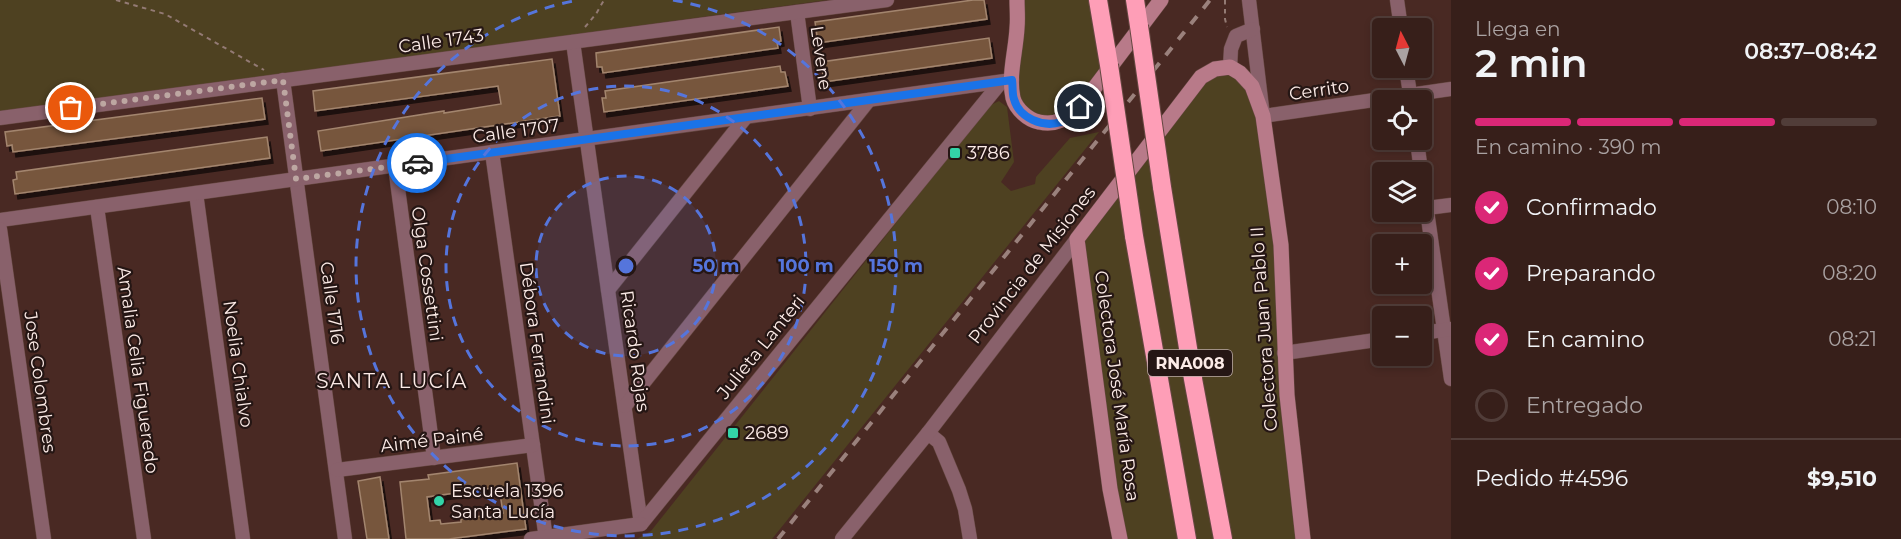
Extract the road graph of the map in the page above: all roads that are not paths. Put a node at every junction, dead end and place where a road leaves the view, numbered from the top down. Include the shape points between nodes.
1 (887, 0) edge
2 (1017, 0) edge
3 (1098, 0) edge
4 (1135, 0) edge
5 (1161, 0) edge
6 (1249, 0) edge
7 (1397, 0) edge
8 (797, 12) junction
9 (1400, 18) edge
10 (1253, 29) junction
11 (573, 42) junction
12 (1230, 67) junction
13 (283, 80) junction
14 (1007, 81) junction
15 (1451, 89) edge
16 (1432, 93) edge
17 (869, 100) junction
18 (1372, 103) edge
19 (810, 109) junction
20 (1263, 116) junction
21 (746, 117) junction
22 (0, 118) edge
23 (587, 139) junction
24 (492, 152) junction
25 (395, 166) junction
26 (296, 179) junction
27 (196, 193) junction
28 (1451, 205) edge
29 (97, 207) junction
30 (1432, 207) edge
31 (0, 220) edge
32 (1428, 222) edge
33 (0, 229) edge
34 (1077, 239) junction
35 (608, 290) junction
36 (1447, 330) edge
37 (1432, 332) edge
38 (1372, 341) edge
39 (1284, 353) junction
40 (1451, 380) edge
41 (624, 406) junction
42 (928, 433) junction
43 (533, 445) junction
44 (434, 458) junction
45 (337, 470) junction
46 (641, 524) junction
47 (546, 538) edge
48 (44, 539) edge
49 (144, 539) edge
50 (243, 539) edge
51 (345, 539) edge
52 (531, 539) edge
53 (842, 539) edge
54 (970, 539) edge
55 (1120, 539) edge
56 (1187, 539) edge
57 (1223, 539) edge
58 (1303, 539) edge

1 - 8 street, Calle 1743
2 - 14 main road via 1017,28
3 - 56 highway, RNA008, bridge
4 - 57 highway, RNA008, bridge via 1193,379
5 - 14 main road via 1080,107 1063,122 1034,121 1020,112
6 - 10 street, Colectora Juan Pablo II
7 - 9 street
8 - 11 street, Calle 1743
8 - 19 street, Levene
10 - 12 street via 1236,36
10 - 20 street, Colectora Juan Pablo II
11 - 13 street, Calle 1743
11 - 23 street, Ricardo Rojas
12 - 20 main road, Colectora Juan Pablo II via 1252,86
12 - 34 main road, Provincia de Misiones via 1201,77
13 - 22 street, Calle 1743
13 - 26 street, Calle 1716
14 - 17 street, Calle 1707
14 - 46 street, Julieta Lanteri
15 - 16 street, Cerrito
17 - 19 street, Calle 1707
17 - 41 street
18 - 20 street, Cerrito
19 - 21 street, Calle 1707
20 - 39 main road, Colectora Juan Pablo II via 1281,245
21 - 23 street, Calle 1707
21 - 35 street
23 - 24 street, Calle 1707
23 - 35 street, Ricardo Rojas
24 - 25 street, Calle 1707
24 - 43 street, Débora Ferrandini
25 - 26 street, Calle 1707
25 - 44 street, Olga Cossettini
26 - 27 street, Calle 1707
26 - 45 street, Calle 1716
27 - 29 street, Calle 1707
27 - 50 street, Noelia Chialvo
28 - 30 street
29 - 31 street, Calle 1707
29 - 49 street, Amalia Celia Figueredo
32 - 36 street
33 - 48 street, Jose Colombres
34 - 42 street, Provincia de Misiones
34 - 55 main road, Colectora José María Rosa
35 - 41 street, Ricardo Rojas
36 - 37 street
36 - 40 street
38 - 39 street
39 - 58 main road, Colectora Juan Pablo II
41 - 46 street, Ricardo Rojas
42 - 53 street, Provincia de Misiones
42 - 54 street via 939,442 959,490
43 - 44 street, Aimé Painé
43 - 47 street, Débora Ferrandini
44 - 45 street, Aimé Painé
45 - 51 street, Calle 1716
46 - 47 street
47 - 52 street

